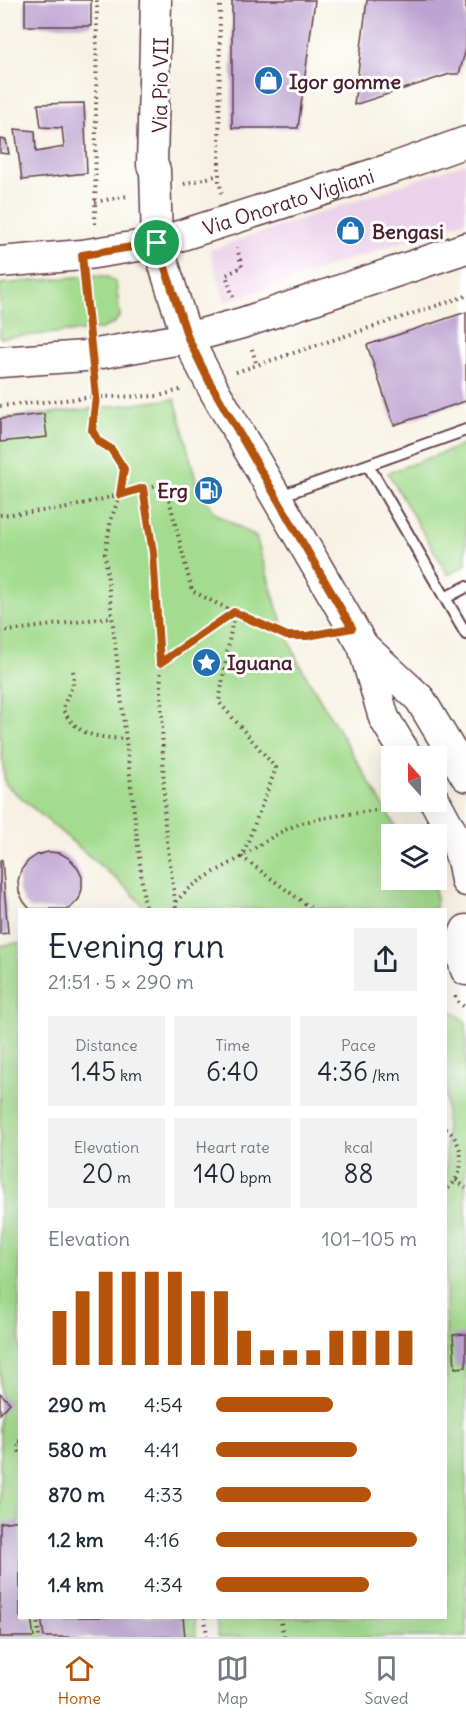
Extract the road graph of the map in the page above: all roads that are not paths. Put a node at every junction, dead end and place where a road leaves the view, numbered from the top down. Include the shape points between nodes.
1 (156, 0) edge
2 (162, 0) edge
3 (466, 142) edge
4 (155, 170) junction
5 (157, 243) junction
6 (466, 248) edge
7 (0, 262) edge
8 (188, 338) junction
9 (0, 362) edge
10 (466, 430) edge
11 (368, 465) junction
12 (276, 498) junction
13 (466, 587) edge
14 (445, 598) junction
15 (466, 634) edge
16 (357, 637) junction
17 (401, 746) edge
18 (466, 776) edge
19 (441, 812) edge
20 (466, 881) edge
21 (466, 930) edge
22 (466, 970) edge

1 - 4 street, Via Pio VII via 152,165
2 - 4 street, Via Pio VII
3 - 5 street, Via Onorato Vigliani
4 - 5 street, Via Pio VII
5 - 7 street, Via Onorato Vigliani
5 - 8 street, Via Pio VII
6 - 8 street
8 - 9 street via 92,354
8 - 12 street, Via Pio VII
10 - 11 lane
11 - 12 lane
11 - 14 lane
12 - 16 street, Via Pio VII
13 - 14 lane
14 - 15 lane
16 - 17 street via 384,718
16 - 18 street via 420,699
19 - 20 street via 455,838
21 - 22 street via 462,938

